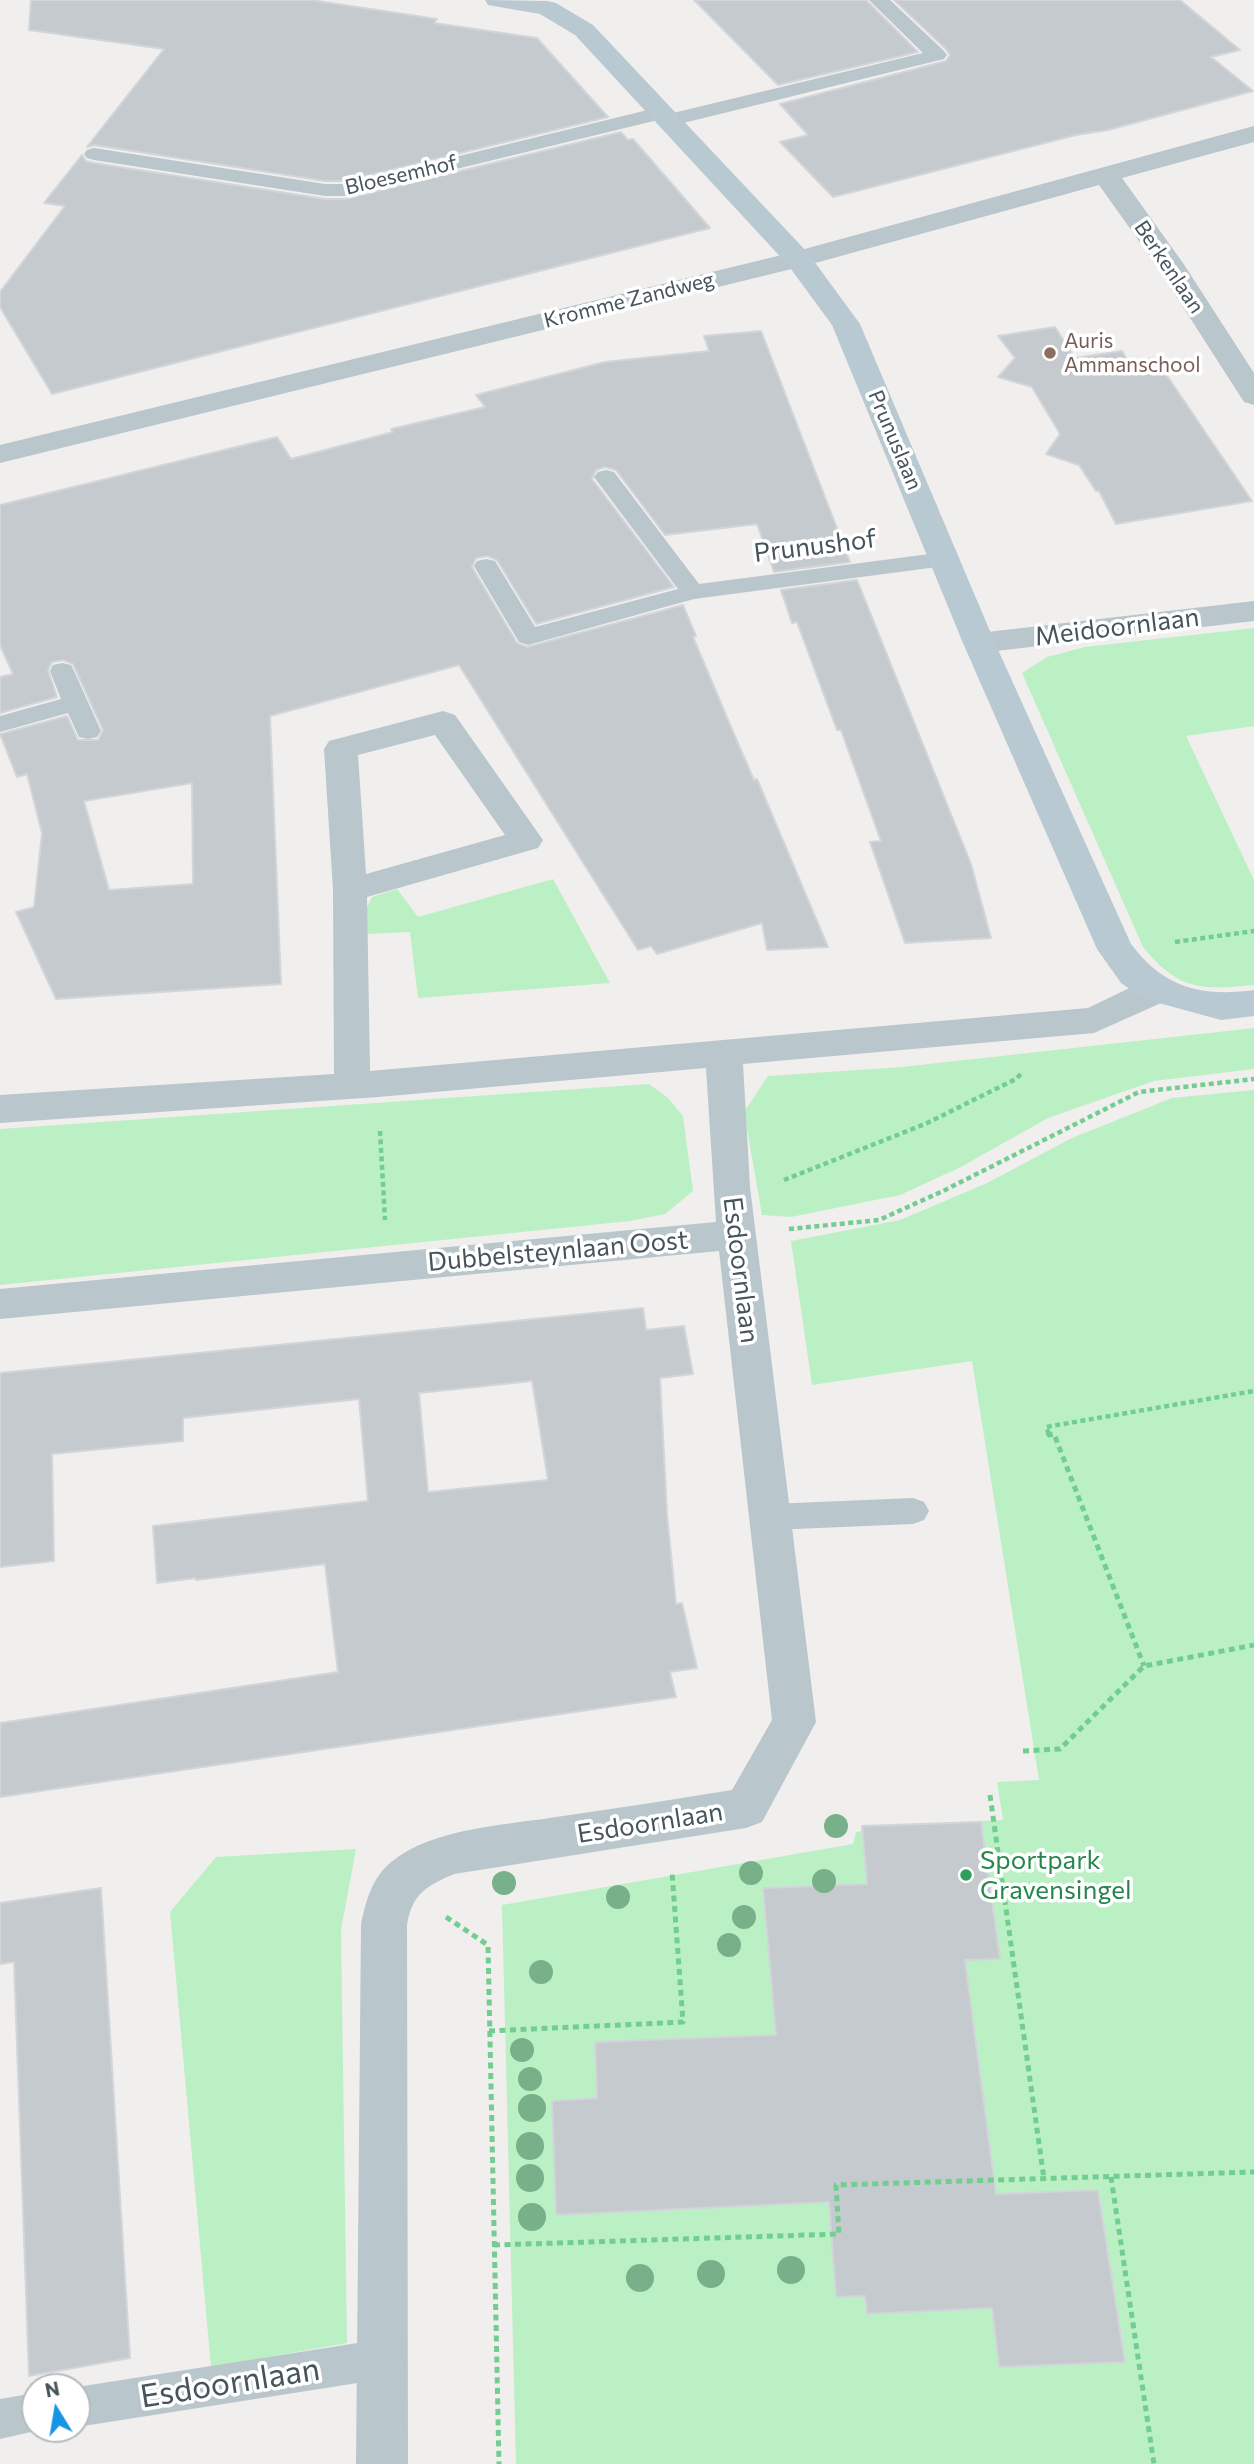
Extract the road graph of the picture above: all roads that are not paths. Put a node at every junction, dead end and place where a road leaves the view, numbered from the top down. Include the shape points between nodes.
1 (497, 0) edge
2 (879, 0) edge
3 (551, 4) edge
4 (667, 116) junction
5 (1254, 134) edge
6 (94, 154) dead end
7 (1105, 174) junction
8 (798, 259) junction
9 (1254, 396) edge
10 (0, 454) edge
11 (606, 477) dead end
12 (945, 559) junction
13 (486, 566) dead end
14 (693, 592) junction
15 (1254, 611) edge
16 (979, 643) junction
17 (62, 671) dead end
18 (75, 703) junction
19 (0, 724) edge
20 (88, 731) dead end
21 (351, 890) junction
22 (1157, 990) junction
23 (1254, 1003) edge
24 (723, 1054) junction
25 (365, 1084) junction
26 (0, 1109) edge
27 (738, 1235) junction
28 (0, 1304) edge
29 (913, 1511) dead end
30 (771, 1517) junction
31 (383, 2359) junction
32 (91, 2405) edge
33 (21, 2415) edge
34 (0, 2419) edge
35 (382, 2464) edge

1 - 3 street, Prunuslaan
2 - 4 lane, Bloesemhof via 937,55
3 - 4 street, Prunuslaan via 584,30
4 - 6 lane, Bloesemhof via 345,190
4 - 8 street, Prunuslaan
5 - 7 street, Kromme Zandweg
7 - 8 street, Kromme Zandweg
7 - 9 street, Berkenlaan
8 - 10 street, Kromme Zandweg
8 - 12 street, Prunuslaan via 846,324
11 - 14 lane
12 - 14 lane, Prunushof
12 - 16 street, Prunuslaan
13 - 14 lane, Prunushof via 528,637
15 - 16 street, Meidoornlaan
16 - 22 street, Prunuslaan via 1115,949 1134,974
17 - 18 lane
18 - 19 lane
18 - 20 lane
21 - 21 street via 341,749 443,722 526,840
21 - 25 street
22 - 23 street via 1221,1007
22 - 24 street via 1094,1020
24 - 25 street
24 - 27 street, Esdoornlaan
25 - 26 street
27 - 28 street, Dubbelsteynlaan Oost
27 - 30 street, Esdoornlaan
29 - 30 lane
30 - 31 street, Esdoornlaan via 794,1722 746,1808 451,1854 419,1867 396,1885 386,1904
31 - 32 lane, Esdoornlaan
31 - 35 street, Esdoornlaan
33 - 34 lane

